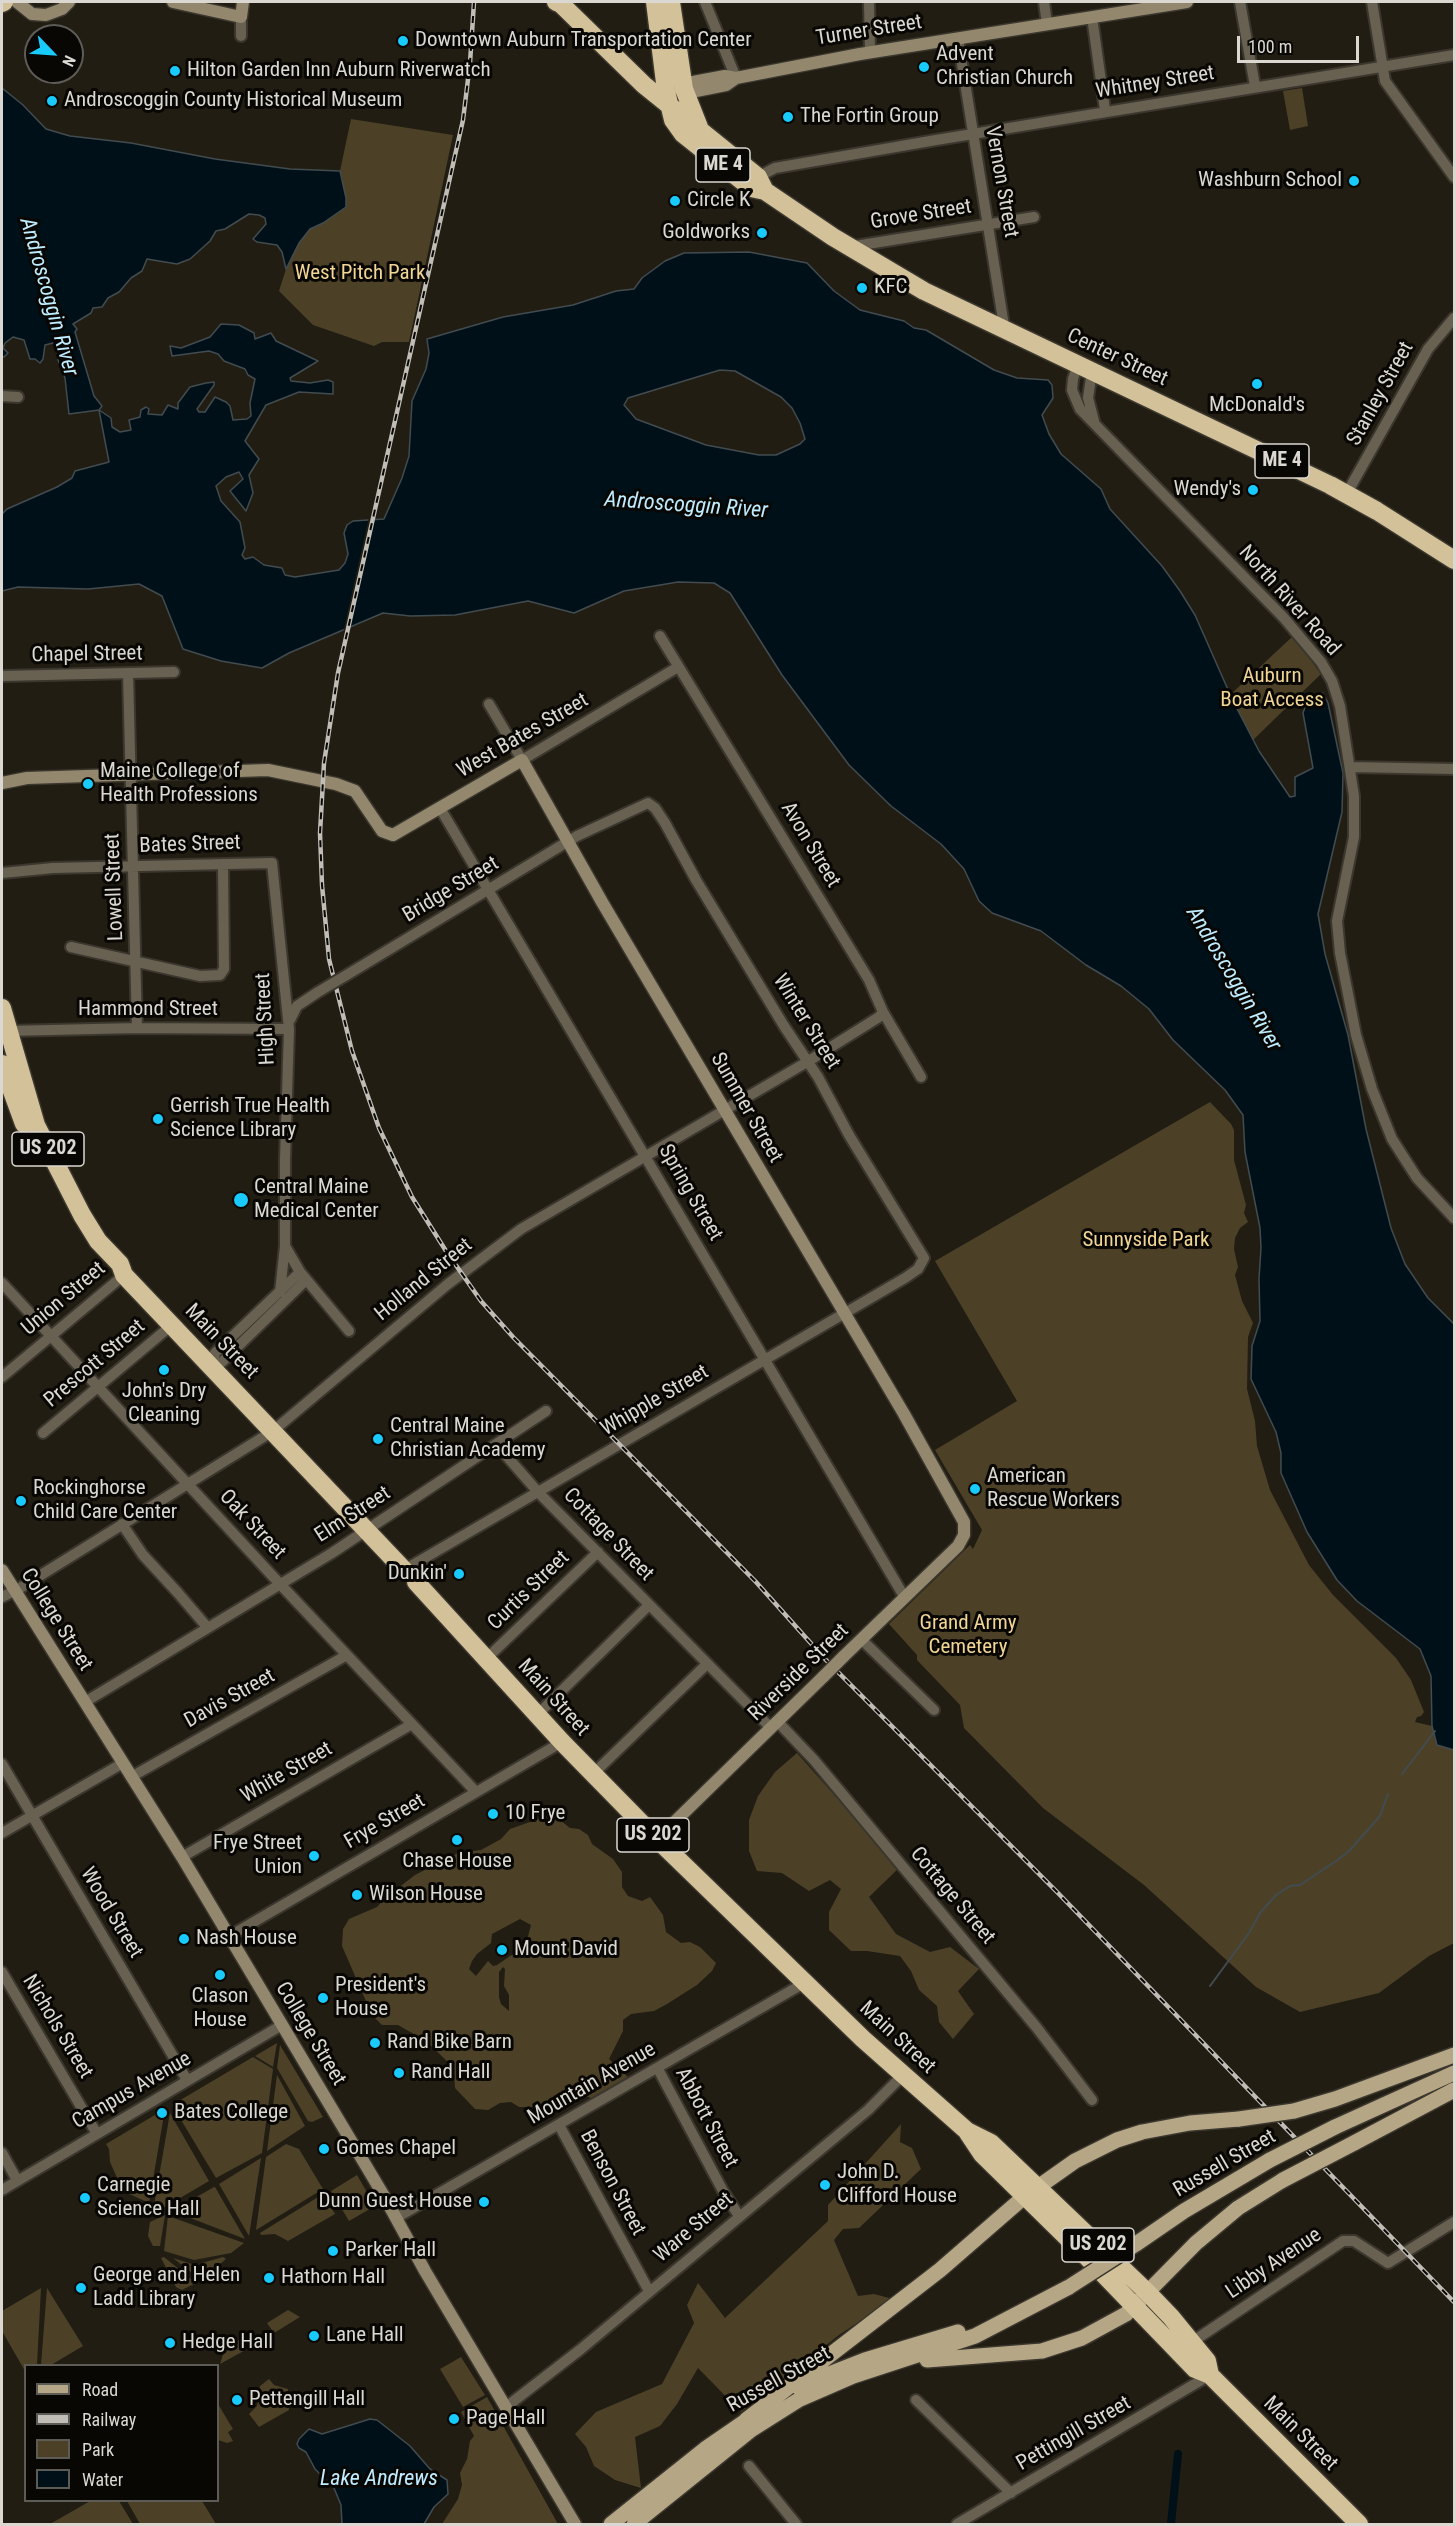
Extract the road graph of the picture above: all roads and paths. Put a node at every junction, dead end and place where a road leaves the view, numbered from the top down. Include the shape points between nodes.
1 (17, 2) edge
2 (28, 2) edge
3 (69, 2) edge
4 (173, 2) edge
5 (243, 2) edge
6 (549, 2) edge
7 (556, 2) edge
8 (659, 2) edge
9 (705, 2) edge
10 (869, 2) edge
11 (1044, 2) edge
12 (1187, 2) edge
13 (1240, 2) edge
14 (1372, 2) edge
15 (39, 15) junction
16 (241, 17) junction
17 (1092, 17) junction
18 (1047, 24) junction
19 (241, 36) dead end
20 (958, 39) junction
21 (870, 52) junction
22 (1455, 55) edge
23 (1382, 66) junction
24 (736, 78) junction
25 (1255, 86) junction
26 (662, 94) junction
27 (1105, 110) junction
28 (692, 133) junction
29 (973, 133) junction
30 (1455, 177) edge
31 (761, 184) junction
32 (1034, 217) dead end
33 (988, 225) junction
34 (848, 247) junction
35 (1455, 318) edge
36 (1005, 332) junction
37 (1085, 368) junction
38 (2, 396) edge
39 (18, 397) dead end
40 (1094, 421) junction
41 (1347, 493) junction
42 (1455, 560) edge
43 (660, 636) dead end
44 (678, 667) junction
45 (174, 672) dead end
46 (128, 673) junction
47 (2, 676) edge
48 (489, 705) dead end
49 (522, 759) junction
50 (1350, 767) junction
51 (1455, 769) edge
52 (130, 774) junction
53 (2, 783) edge
54 (652, 805) joint
55 (440, 808) junction
56 (568, 842) junction
57 (272, 863) joint
58 (223, 864) junction
59 (134, 867) junction
60 (2, 873) edge
61 (488, 890) junction
62 (71, 947) dead end
63 (136, 962) junction
64 (883, 1012) junction
65 (3, 1020) edge
66 (137, 1028) junction
67 (290, 1029) junction
68 (807, 1062) junction
69 (2, 1064) edge
70 (921, 1077) dead end
71 (725, 1109) junction
72 (646, 1155) junction
73 (1455, 1218) edge
74 (285, 1246) junction
75 (923, 1262) joint
76 (124, 1275) junction
77 (303, 1276) junction
78 (2, 1283) edge
79 (280, 1292) junction
80 (844, 1313) junction
81 (173, 1324) junction
82 (350, 1330) dead end
83 (50, 1337) junction
84 (765, 1360) junction
85 (212, 1365) junction
86 (2, 1377) edge
87 (97, 1388) junction
88 (546, 1411) dead end
89 (273, 1431) junction
90 (43, 1433) dead end
91 (496, 1444) junction
92 (186, 1483) junction
93 (538, 1492) junction
94 (122, 1524) junction
95 (366, 1529) junction
96 (964, 1532) joint
97 (598, 1552) junction
98 (2, 1570) edge
99 (410, 1576) junction
100 (279, 1583) junction
101 (14, 1590) junction
102 (2, 1597) edge
103 (905, 1598) junction
104 (649, 1605) junction
105 (207, 1627) junction
106 (862, 1640) junction
107 (347, 1655) junction
108 (487, 1658) junction
109 (707, 1664) junction
110 (85, 1702) junction
111 (934, 1710) dead end
112 (537, 1715) junction
113 (412, 1724) junction
114 (774, 1724) junction
115 (562, 1742) junction
116 (123, 1763) junction
117 (2, 1764) edge
118 (593, 1774) junction
119 (132, 1777) junction
120 (476, 1792) junction
121 (31, 1815) junction
122 (2, 1833) edge
123 (657, 1839) junction
124 (182, 1857) junction
125 (228, 1937) junction
126 (2, 1972) edge
127 (806, 1982) junction
128 (282, 2025) junction
129 (1455, 2055) edge
130 (658, 2068) junction
131 (1455, 2073) edge
132 (903, 2075) junction
133 (187, 2080) junction
134 (1455, 2090) edge
135 (1092, 2100) dead end
136 (558, 2125) junction
137 (97, 2134) junction
138 (2, 2153) edge
139 (17, 2180) junction
140 (2, 2190) edge
141 (1031, 2192) junction
142 (739, 2216) junction
143 (396, 2218) junction
144 (1455, 2222) edge
145 (649, 2291) junction
146 (1148, 2294) junction
147 (1135, 2306) junction
148 (1026, 2309) junction
149 (1185, 2347) junction
150 (880, 2368) junction
151 (1210, 2375) junction
152 (916, 2400) dead end
153 (506, 2407) junction
154 (746, 2420) junction
155 (749, 2466) dead end
156 (1011, 2493) junction
157 (574, 2524) edge
158 (611, 2524) edge
159 (634, 2524) edge
160 (796, 2524) edge
161 (957, 2524) edge
162 (1359, 2524) edge

1 - 15 street
2 - 15 street
3 - 15 street via 55,12
4 - 16 street
5 - 16 street
6 - 26 highway via 553,11
7 - 26 highway
8 - 26 highway, ME 4
9 - 24 street
10 - 21 street
11 - 18 street
12 - 17 street, Turner Street
13 - 25 street
14 - 23 street
16 - 19 street
17 - 18 street, Turner Street
17 - 27 street
18 - 20 street, Turner Street
20 - 21 street, Turner Street
20 - 29 street, Vernon Street
21 - 24 street, Turner Street
22 - 23 street, Whitney Street
23 - 25 street, Whitney Street
23 - 30 street via 1385,81
24 - 26 street, Turner Street via 725,76 693,82
25 - 27 street, Whitney Street
26 - 28 highway
26 - 28 highway, Center Street / ME 4 via 675,125
27 - 29 street, Whitney Street
28 - 31 highway, Center Street / ME 4 via 751,188
29 - 31 street, Whitney Street via 775,168
29 - 33 street, Vernon Street
31 - 34 highway, Center Street / ME 4
32 - 33 street, Grove Street
33 - 34 street, Grove Street
33 - 36 street, Vernon Street
34 - 36 highway, Center Street / ME 4
35 - 41 street, Stanley Street via 1428,349
36 - 37 highway, Center Street / ME 4
37 - 40 street
37 - 40 street, North River Road via 1073,379 1074,397 1085,415
37 - 41 highway, Center Street / ME 4
38 - 39 street
40 - 50 street, North River Road via 1322,662 1338,700
41 - 42 highway, Center Street / ME 4
43 - 44 street, Avon Street
44 - 49 street, West Bates Street
44 - 64 street, Avon Street via 777,825 869,980
45 - 46 street, Chapel Street
46 - 47 street, Chapel Street
46 - 52 street, Lowell Street
48 - 49 street, Summer Street
49 - 55 street, West Bates Street
49 - 56 street, Summer Street
50 - 51 street
50 - 73 street, North River Road via 1355,821 1337,921 1356,1035 1392,1139 1417,1178
52 - 53 street via 27,778
52 - 55 street, West Bates Street via 259,769 336,784 359,794 387,835
52 - 59 street, Lowell Street
54 - 56 street, Bridge Street via 643,804
54 - 68 street, Winter Street
55 - 61 street, Spring Street
56 - 61 street, Bridge Street
56 - 71 street, Summer Street
57 - 58 street, Bates Street
57 - 67 street, High Street
58 - 59 street, Bates Street
58 - 63 street via 222,974 200,976
59 - 60 street, Bates Street
59 - 63 street, Lowell Street
61 - 67 street, Bridge Street, bridge via 300,1003 293,1010
61 - 72 street, Spring Street
62 - 63 street
63 - 66 street, Lowell Street
64 - 68 street, Holland Street
64 - 70 street, Avon Street
65 - 66 street, Hammond Street
65 - 76 highway, Main Street / US 202 via 30,1107 48,1149 90,1229 120,1264
66 - 67 street, Hammond Street
67 - 74 street, High Street
68 - 71 street, Holland Street
68 - 75 street, Winter Street via 922,1254
69 - 76 highway, Main Street / US 202 via 26,1128 76,1224 109,1265
71 - 72 street, Holland Street
71 - 80 street, Summer Street
72 - 84 street, Spring Street
72 - 89 street, Holland Street via 510,1237
74 - 77 street, High Street
74 - 79 street, High Street
75 - 80 street, Whipple Street via 905,1278
76 - 81 highway, Main Street / US 202
76 - 83 street, Union Street
77 - 79 street
77 - 82 street, High Street
77 - 85 street via 222,1362
78 - 83 street, Oak Street
79 - 85 street via 215,1353
80 - 84 street, Whipple Street
80 - 96 street, Summer Street via 960,1512
81 - 85 highway, Main Street / US 202
81 - 87 street, Prescott Street
83 - 86 street, Union Street
83 - 87 street, Oak Street
84 - 93 street, Whipple Street
84 - 103 street, Spring Street
85 - 89 highway, Main Street / US 202
87 - 90 street, Prescott Street
87 - 92 street, Oak Street
88 - 91 street, Elm Street
89 - 92 street, Holland Street
89 - 95 highway, Main Street / US 202
91 - 93 street, Cottage Street
91 - 95 street, Elm Street
92 - 94 street, Holland Street
92 - 100 street, Oak Street
93 - 97 street, Cottage Street
93 - 99 street, Whipple Street
94 - 101 street, Holland Street
94 - 105 street via 143,1556
95 - 99 highway, Main Street / US 202
95 - 100 street, Elm Street
96 - 103 street, Riverside Street via 958,1546
97 - 104 street, Cottage Street
97 - 108 street, Curtis Street
98 - 101 street, College Street
99 - 108 highway, Main Street / US 202
100 - 105 street, Elm Street
100 - 107 street, Oak Street
101 - 102 street, Holland Street
101 - 110 street, College Street
103 - 106 street, Riverside Street
104 - 109 street, Cottage Street
104 - 112 street
105 - 110 street, Elm Street
106 - 111 street
106 - 114 street, Riverside Street, bridge
107 - 113 street, Oak Street
107 - 119 street, Davis Street
108 - 112 highway, Main Street / US 202
109 - 114 street, Cottage Street
109 - 118 street
110 - 116 street, College Street
112 - 115 highway, Main Street / US 202
113 - 120 street, Oak Street
113 - 124 street, White Street
114 - 123 street, Riverside Street
114 - 135 street, Cottage Street via 814,1760
115 - 118 highway, Main Street / US 202
115 - 120 street, Frye Street
116 - 119 street, College Street
116 - 121 street
117 - 121 street, Wood Street
118 - 123 highway, Main Street / US 202
119 - 124 street, College Street
120 - 125 street, Frye Street
121 - 122 street
121 - 133 street, Wood Street
123 - 127 highway, Main Street / US 202
124 - 125 street, College Street
125 - 128 street, College Street
126 - 137 street, Nichols Street
127 - 130 street, Mountain Avenue
127 - 132 highway, Main Street / US 202
128 - 133 street, Campus Avenue
128 - 143 street, College Street
129 - 141 main road, bridge via 1294,2111 1164,2127 1117,2140 1075,2161
130 - 136 street, Mountain Avenue
130 - 142 street, Abbott Street
131 - 148 main road, Russell Street, bridge via 1270,2160 1069,2287
132 - 141 highway, Main Street / US 202 via 967,2131 982,2154
132 - 142 street, Ware Street via 868,2110
133 - 137 street, Campus Avenue
134 - 146 main road, bridge via 1283,2180 1238,2208 1196,2243
136 - 143 street, Mountain Avenue
136 - 145 street, Benson Street
137 - 139 street, Campus Avenue
138 - 139 street
139 - 140 street, Campus Avenue
141 - 146 highway, Main Street / US 202
141 - 147 highway, Main Street / US 202
141 - 154 main road via 940,2270
142 - 145 street, Ware Street
143 - 153 street, College Street
144 - 149 street, Libby Avenue via 1388,2263 1354,2241 1343,2241
145 - 153 street, Ware Street
146 - 147 main road
146 - 149 highway, Main Street / US 202
147 - 149 highway, Main Street / US 202
147 - 150 main road via 1082,2338 1042,2350
148 - 150 main road, Russell Street via 975,2336
148 - 154 main road, Russell Street via 819,2378
149 - 151 highway, Main Street / US 202 via 1195,2369
150 - 159 main road, Russell Street via 816,2391 781,2410
151 - 156 street, Pettingill Street
151 - 162 highway, Main Street / US 202
152 - 156 street
153 - 157 street, College Street
154 - 158 main road, Russell Street
155 - 160 street
156 - 161 street, Pettingill Street

